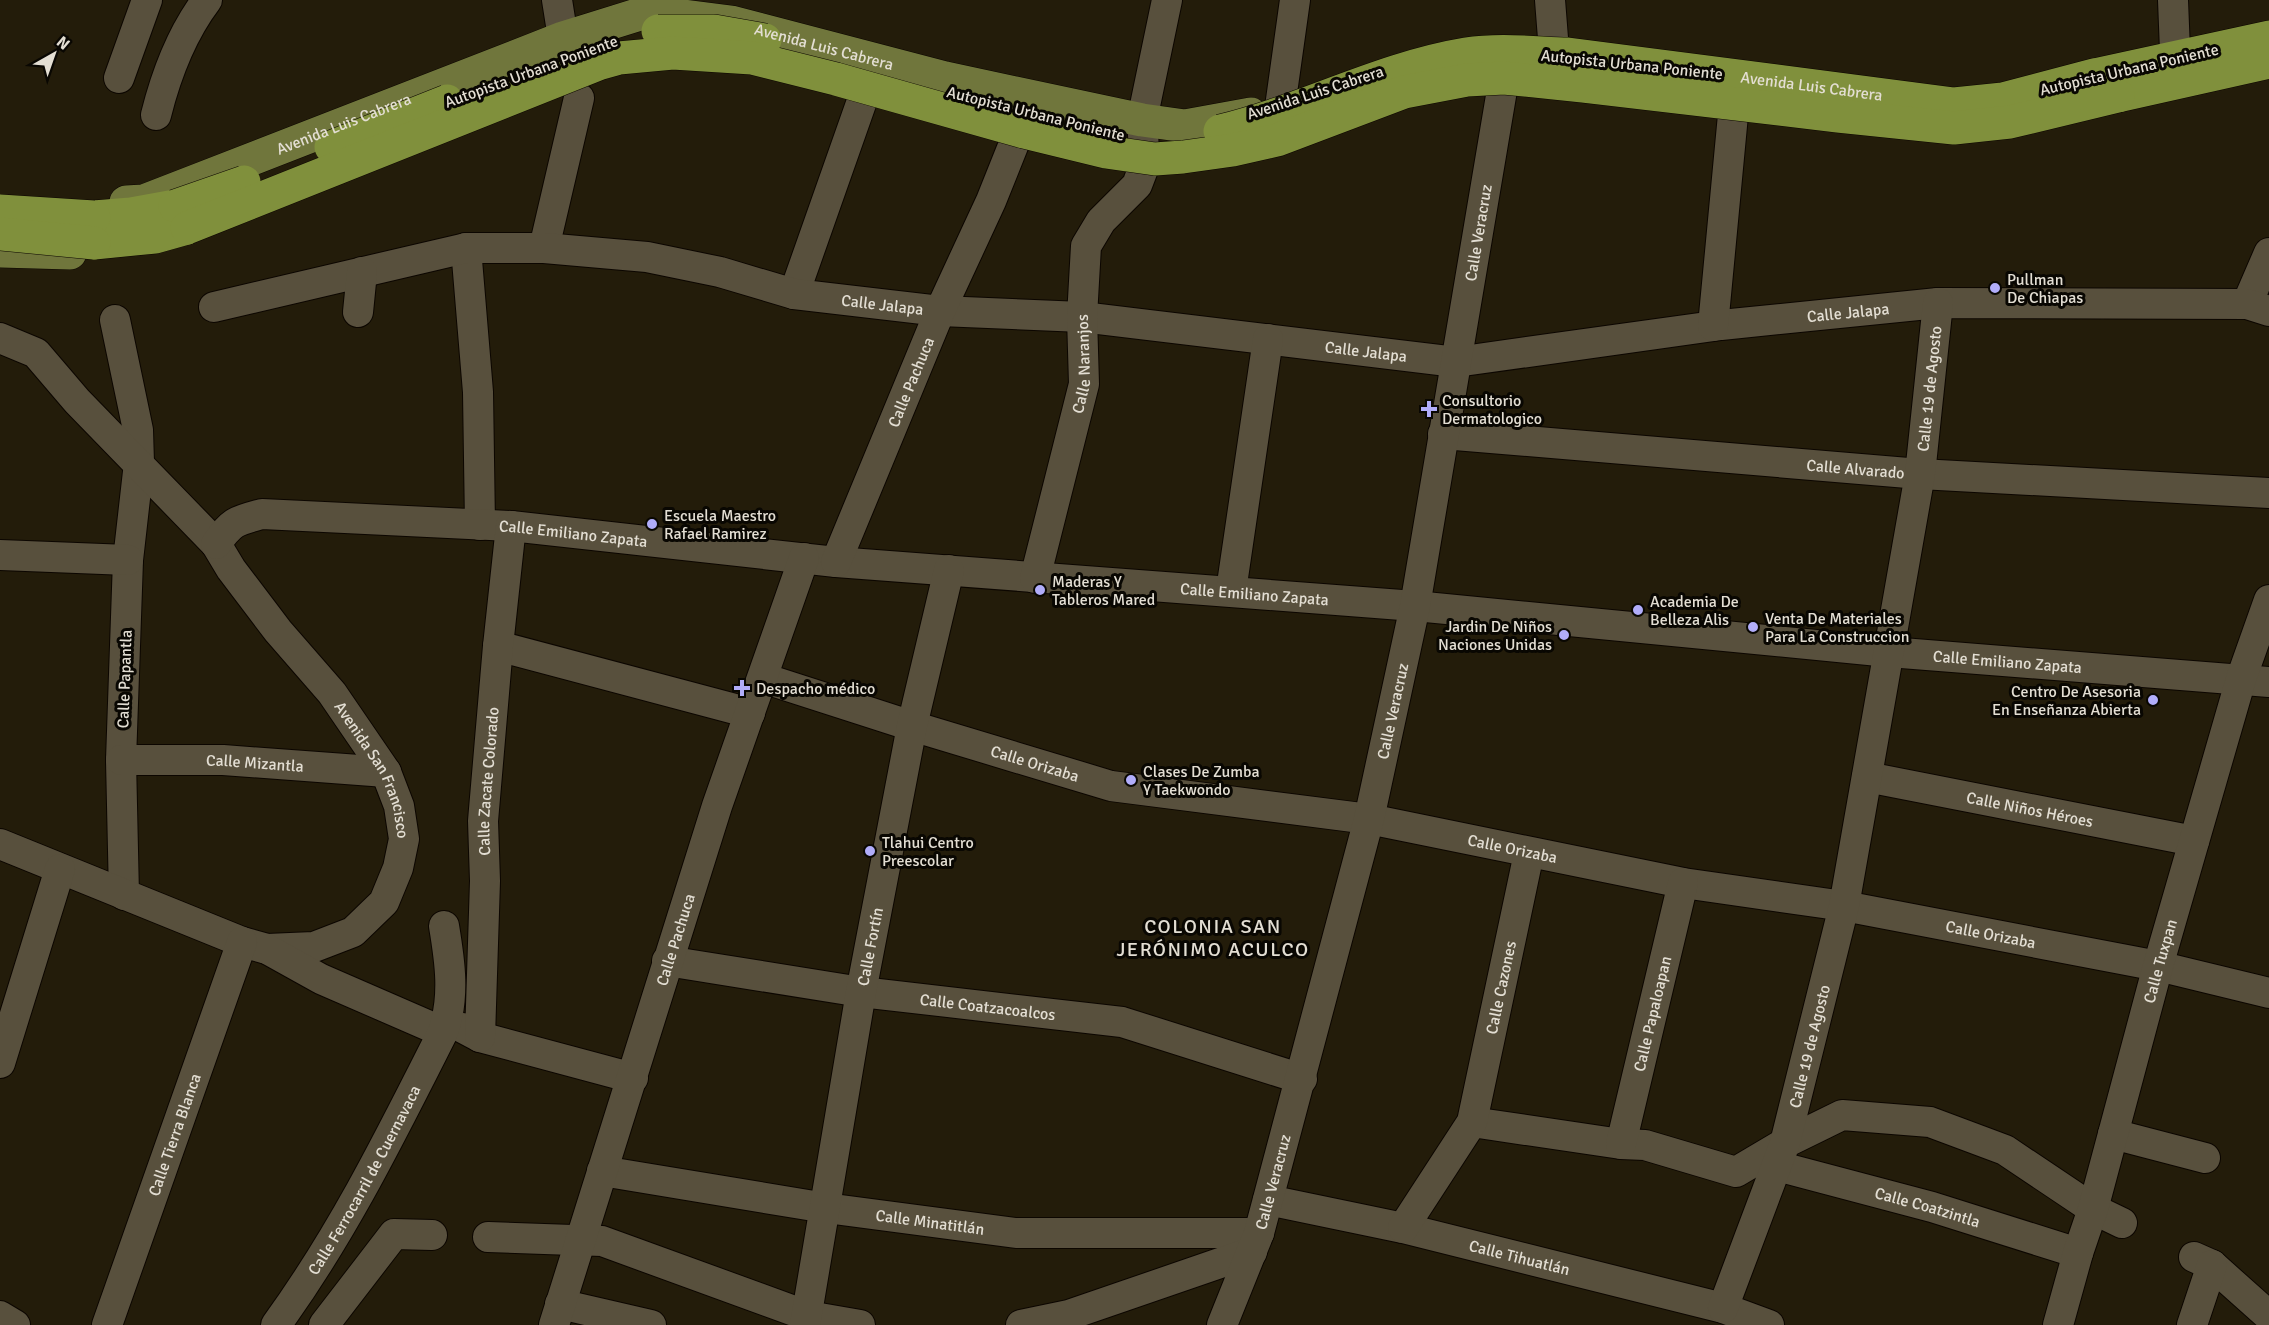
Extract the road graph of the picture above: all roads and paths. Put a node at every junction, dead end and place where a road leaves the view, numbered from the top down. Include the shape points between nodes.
1 (147, 0) edge
2 (207, 0) edge
3 (557, 0) edge
4 (1167, 0) edge
5 (1295, 0) edge
6 (1550, 0) edge
7 (2173, 0) edge
8 (2269, 31) edge
9 (563, 38) junction
10 (2269, 38) edge
11 (805, 41) junction
12 (1554, 51) junction
13 (2175, 51) junction
14 (2269, 62) edge
15 (1374, 74) junction
16 (119, 78) dead end
17 (791, 78) junction
18 (2269, 78) edge
19 (1503, 84) junction
20 (1338, 87) junction
21 (579, 98) dead end
22 (862, 98) junction
23 (1280, 107) junction
24 (1387, 107) junction
25 (156, 115) dead end
26 (1733, 116) junction
27 (1142, 120) junction
28 (1017, 136) junction
29 (1145, 164) junction
30 (5, 203) edge
31 (6, 246) edge
32 (466, 248) junction
33 (544, 248) junction
34 (2269, 252) edge
35 (362, 272) junction
36 (794, 294) junction
37 (1938, 303) junction
38 (214, 307) dead end
39 (2258, 307) edge
40 (940, 310) junction
41 (358, 312) dead end
42 (1082, 317) junction
43 (115, 320) dead end
44 (1713, 326) junction
45 (0, 338) edge
46 (1268, 339) junction
47 (1456, 362) junction
48 (1443, 434) junction
49 (139, 463) junction
50 (1920, 474) junction
51 (2269, 493) edge
52 (480, 525) junction
53 (512, 526) junction
54 (216, 544) junction
55 (0, 555) edge
56 (804, 558) junction
57 (128, 560) junction
58 (836, 562) junction
59 (949, 570) junction
60 (1035, 578) junction
61 (1231, 591) junction
62 (2269, 600) edge
63 (1415, 606) junction
64 (498, 646) junction
65 (1889, 652) junction
66 (763, 678) junction
67 (2255, 680) edge
68 (750, 713) junction
69 (912, 726) junction
70 (121, 760) junction
71 (386, 772) junction
72 (1867, 777) junction
73 (1369, 819) junction
74 (2194, 841) junction
75 (0, 844) edge
76 (1529, 853) junction
77 (60, 869) junction
78 (1683, 883) junction
79 (124, 895) junction
80 (1844, 906) junction
81 (444, 926) dead end
82 (254, 946) junction
83 (667, 961) junction
84 (2158, 966) junction
85 (861, 992) junction
86 (2269, 993) edge
87 (445, 1027) junction
88 (480, 1036) junction
89 (0, 1063) edge
90 (633, 1078) junction
91 (1302, 1079) junction
92 (1472, 1122) junction
93 (2113, 1134) junction
94 (1621, 1144) junction
95 (1781, 1154) junction
96 (2205, 1158) dead end
97 (602, 1171) junction
98 (1268, 1200) junction
99 (826, 1208) junction
100 (2093, 1209) junction
101 (2122, 1223) dead end
102 (1403, 1228) junction
103 (432, 1235) dead end
104 (488, 1237) dead end
105 (582, 1239) junction
106 (1256, 1242) junction
107 (2078, 1253) junction
108 (1723, 1308) junction
109 (557, 1315) edge
110 (0, 1316) edge
111 (2269, 1316) edge
112 (807, 1321) edge
113 (15, 1325) edge
114 (107, 1325) edge
115 (276, 1325) edge
116 (324, 1325) edge
117 (651, 1325) edge
118 (860, 1325) edge
119 (1021, 1325) edge
120 (1222, 1325) edge
121 (1769, 1325) edge
122 (2058, 1325) edge
123 (2192, 1325) edge

1 - 16 street
2 - 25 street via 178,50
3 - 9 street
4 - 27 street
5 - 23 street
6 - 12 street
7 - 13 street
8 - 13 main road, Avenida Luis Cabrera
9 - 11 main road, Avenida Luis Cabrera via 640,14 731,22
9 - 30 main road, Avenida Luis Cabrera via 144,201 101,205
10 - 30 highway, Autopista Urbana Poniente, bridge via 2094,75 2003,99 1954,104 1568,54 1467,54 1397,71 1258,121 1164,139 1099,131 1016,112 754,37 714,31 652,32 624,37 542,64 175,206 94,217
11 - 17 main road via 811,47 812,58 802,73
11 - 27 main road, Avenida Luis Cabrera via 945,78
12 - 13 main road, Avenida Luis Cabrera via 1955,103
12 - 15 main road, Avenida Luis Cabrera via 1471,50 1425,58
14 - 31 highway, Autopista Urbana Poniente, bridge via 2010,122 1954,128 1504,78 1467,80 1404,92 1277,140 1233,150 1155,159 1094,149 752,58 673,53 601,63 208,220 155,237
15 - 20 main road, Avenida Luis Cabrera
15 - 24 main road via 1373,98
17 - 22 main road
17 - 31 main road via 714,65 634,68 583,80 165,247 107,253
18 - 26 main road via 1980,135 1888,134
19 - 24 main road via 1462,88
19 - 26 main road via 1571,89
19 - 47 street, Calle Veracruz
20 - 23 main road, Avenida Luis Cabrera
20 - 29 main road via 1312,106 1197,133
21 - 33 street
22 - 28 main road
22 - 36 street
23 - 27 main road, Avenida Luis Cabrera via 1185,126
24 - 29 main road via 1262,151 1178,165
26 - 44 street
27 - 29 street
28 - 29 main road
28 - 40 street, Calle Pachuca
29 - 42 street, Calle Naranjos via 1137,185 1101,221 1086,246
30 - 31 main road via 12,227
32 - 33 street, Calle Jalapa
32 - 35 street, Calle Jalapa
32 - 52 street via 478,392
33 - 36 street, Calle Jalapa via 647,257 720,272
34 - 39 street
35 - 38 street, Calle Jalapa
35 - 41 street
36 - 40 street, Calle Jalapa
37 - 39 street, Calle Jalapa
37 - 44 street, Calle Jalapa
37 - 50 street, Calle 19 de Agosto
40 - 42 street, Calle Jalapa
40 - 58 street, Calle Pachuca
42 - 46 street, Calle Jalapa
42 - 60 street, Calle Naranjos via 1084,384
43 - 49 street via 138,430
44 - 47 street, Calle Jalapa
45 - 49 street via 36,353
46 - 47 street, Calle Jalapa
46 - 61 street
47 - 48 street, Calle Veracruz
48 - 50 street, Calle Alvarado
48 - 63 street, Calle Veracruz
49 - 54 street
49 - 57 street, Calle Papantla
50 - 51 street, Calle Alvarado
50 - 65 street, Calle 19 de Agosto
52 - 53 street, Calle Emiliano Zapata
52 - 54 street, Calle Emiliano Zapata via 262,514 236,521
53 - 56 street, Calle Emiliano Zapata
53 - 64 street, Calle Zacate Colorado
54 - 71 street, Avenida San Francisco via 278,631 332,693
55 - 57 street
56 - 58 street, Calle Emiliano Zapata
56 - 66 street, Calle Pachuca
57 - 70 street, Calle Papantla
58 - 59 street, Calle Emiliano Zapata
59 - 60 street, Calle Emiliano Zapata
59 - 69 street, Calle Fortín
60 - 61 street, Calle Emiliano Zapata
61 - 63 street, Calle Emiliano Zapata
62 - 67 street, Calle Tuxpan
63 - 65 street, Calle Emiliano Zapata
63 - 73 street, Calle Veracruz
64 - 68 street
64 - 88 street, Calle Zacate Colorado via 483,821
65 - 67 street, Calle Emiliano Zapata
65 - 72 street, Calle 19 de Agosto
66 - 68 street, Calle Pachuca
66 - 69 street, Calle Orizaba
67 - 74 street, Calle Tuxpan
68 - 83 street, Calle Pachuca
69 - 73 street, Calle Orizaba via 1111,786
69 - 85 street, Calle Fortín
70 - 71 street, Calle Mizantla via 223,760
70 - 79 street, Calle Papantla
71 - 82 street, Avenida San Francisco via 399,806 404,839 398,868 384,902 353,932 314,947
72 - 74 street, Calle Niños Héroes
72 - 80 street, Calle 19 de Agosto
73 - 76 street, Calle Orizaba
73 - 91 street, Calle Veracruz
74 - 84 street, Calle Tuxpan
75 - 77 street, Avenida San Francisco
76 - 78 street, Calle Orizaba
76 - 92 street, Calle Cazones
77 - 79 street, Avenida San Francisco
77 - 89 street
78 - 80 street, Calle Orizaba
78 - 94 street, Calle Papaloapan
79 - 82 street, Avenida San Francisco
80 - 84 street, Calle Orizaba
80 - 95 street, Calle 19 de Agosto
81 - 87 street, Calle Ferrocarril de Cuernavaca via 451,964
82 - 87 street, Avenida San Francisco via 321,979
82 - 114 street, Calle Tierra Blanca
83 - 85 street, Calle Coatzacoalcos
83 - 90 street, Calle Pachuca
84 - 86 street, Calle Orizaba
84 - 93 street, Calle Tuxpan
85 - 91 street, Calle Coatzacoalcos via 1122,1022
85 - 99 street, Calle Fortín
87 - 88 street, Avenida San Francisco via 460,1026
87 - 115 street, Calle Ferrocarril de Cuernavaca via 346,1219
88 - 90 street, Avenida San Francisco
90 - 97 street, Calle Pachuca
91 - 98 street, Calle Veracruz
92 - 94 street
92 - 102 street
93 - 96 street
93 - 100 street, Calle Tuxpan
94 - 95 street via 1645,1145 1736,1172
95 - 100 street via 1842,1115 1930,1122 2005,1150
95 - 107 street, Calle Coatzintla
95 - 108 street, Calle 19 de Agosto
97 - 99 street, Calle Minatitlán
97 - 105 street, Calle Pachuca
98 - 102 street, Calle Tihuatlán
98 - 106 street, Calle Veracruz
99 - 106 street, Calle Minatitlán via 1016,1233
99 - 112 street, Calle Fortín
100 - 101 street
100 - 107 street, Calle Tuxpan
102 - 108 street, Calle Tihuatlán
103 - 116 street via 394,1234
104 - 105 street
105 - 109 street, Calle Pachuca
105 - 112 street via 602,1241
106 - 119 street via 1069,1315
106 - 120 street, Calle Veracruz
107 - 122 street, Calle Tuxpan
108 - 121 street, Calle Tihuatlán
109 - 117 street
110 - 113 street
111 - 123 street via 2203,1261
112 - 118 street

